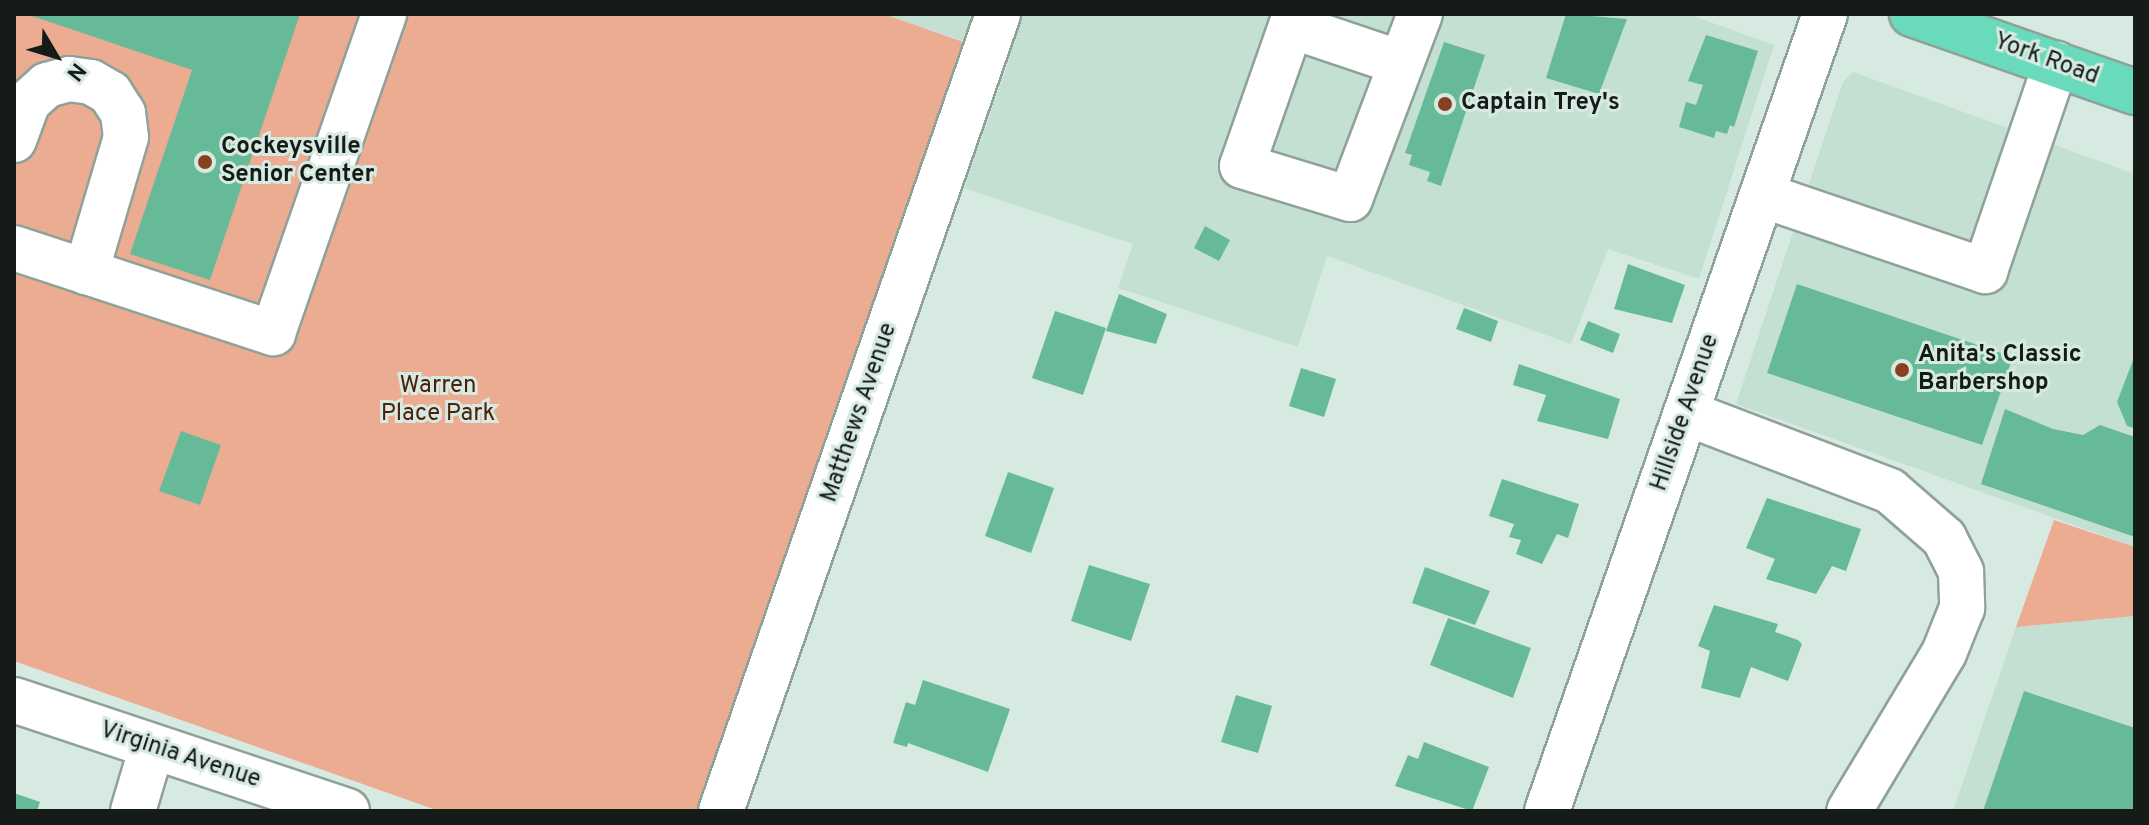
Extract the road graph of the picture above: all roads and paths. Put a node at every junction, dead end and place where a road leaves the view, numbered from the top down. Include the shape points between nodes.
1 (384, 14) edge
2 (998, 14) edge
3 (1420, 14) edge
4 (1825, 14) edge
5 (1912, 14) edge
6 (1401, 63) dead end
7 (2056, 64) junction
8 (2135, 92) edge
9 (14, 140) edge
10 (1762, 195) junction
11 (14, 248) edge
12 (86, 272) junction
13 (1686, 413) junction
14 (14, 700) edge
15 (152, 747) junction
16 (133, 811) edge
17 (347, 811) edge
18 (721, 811) edge
19 (1547, 811) edge
20 (1849, 811) edge

1 - 12 street via 273,333
2 - 18 street, Matthews Avenue
3 - 6 street
4 - 10 street, Hillside Avenue
5 - 7 main road, York Road
7 - 8 main road, York Road
7 - 10 street via 1985,271
9 - 12 street via 28,102 47,85 69,79 91,82 110,93 123,113 126,137
10 - 13 street, Hillside Avenue
11 - 12 street
13 - 19 street, Hillside Avenue
13 - 20 street via 1890,491 1944,538 1961,572 1962,608 1944,653
14 - 15 street, Virginia Avenue
15 - 16 street
15 - 17 street, Virginia Avenue

